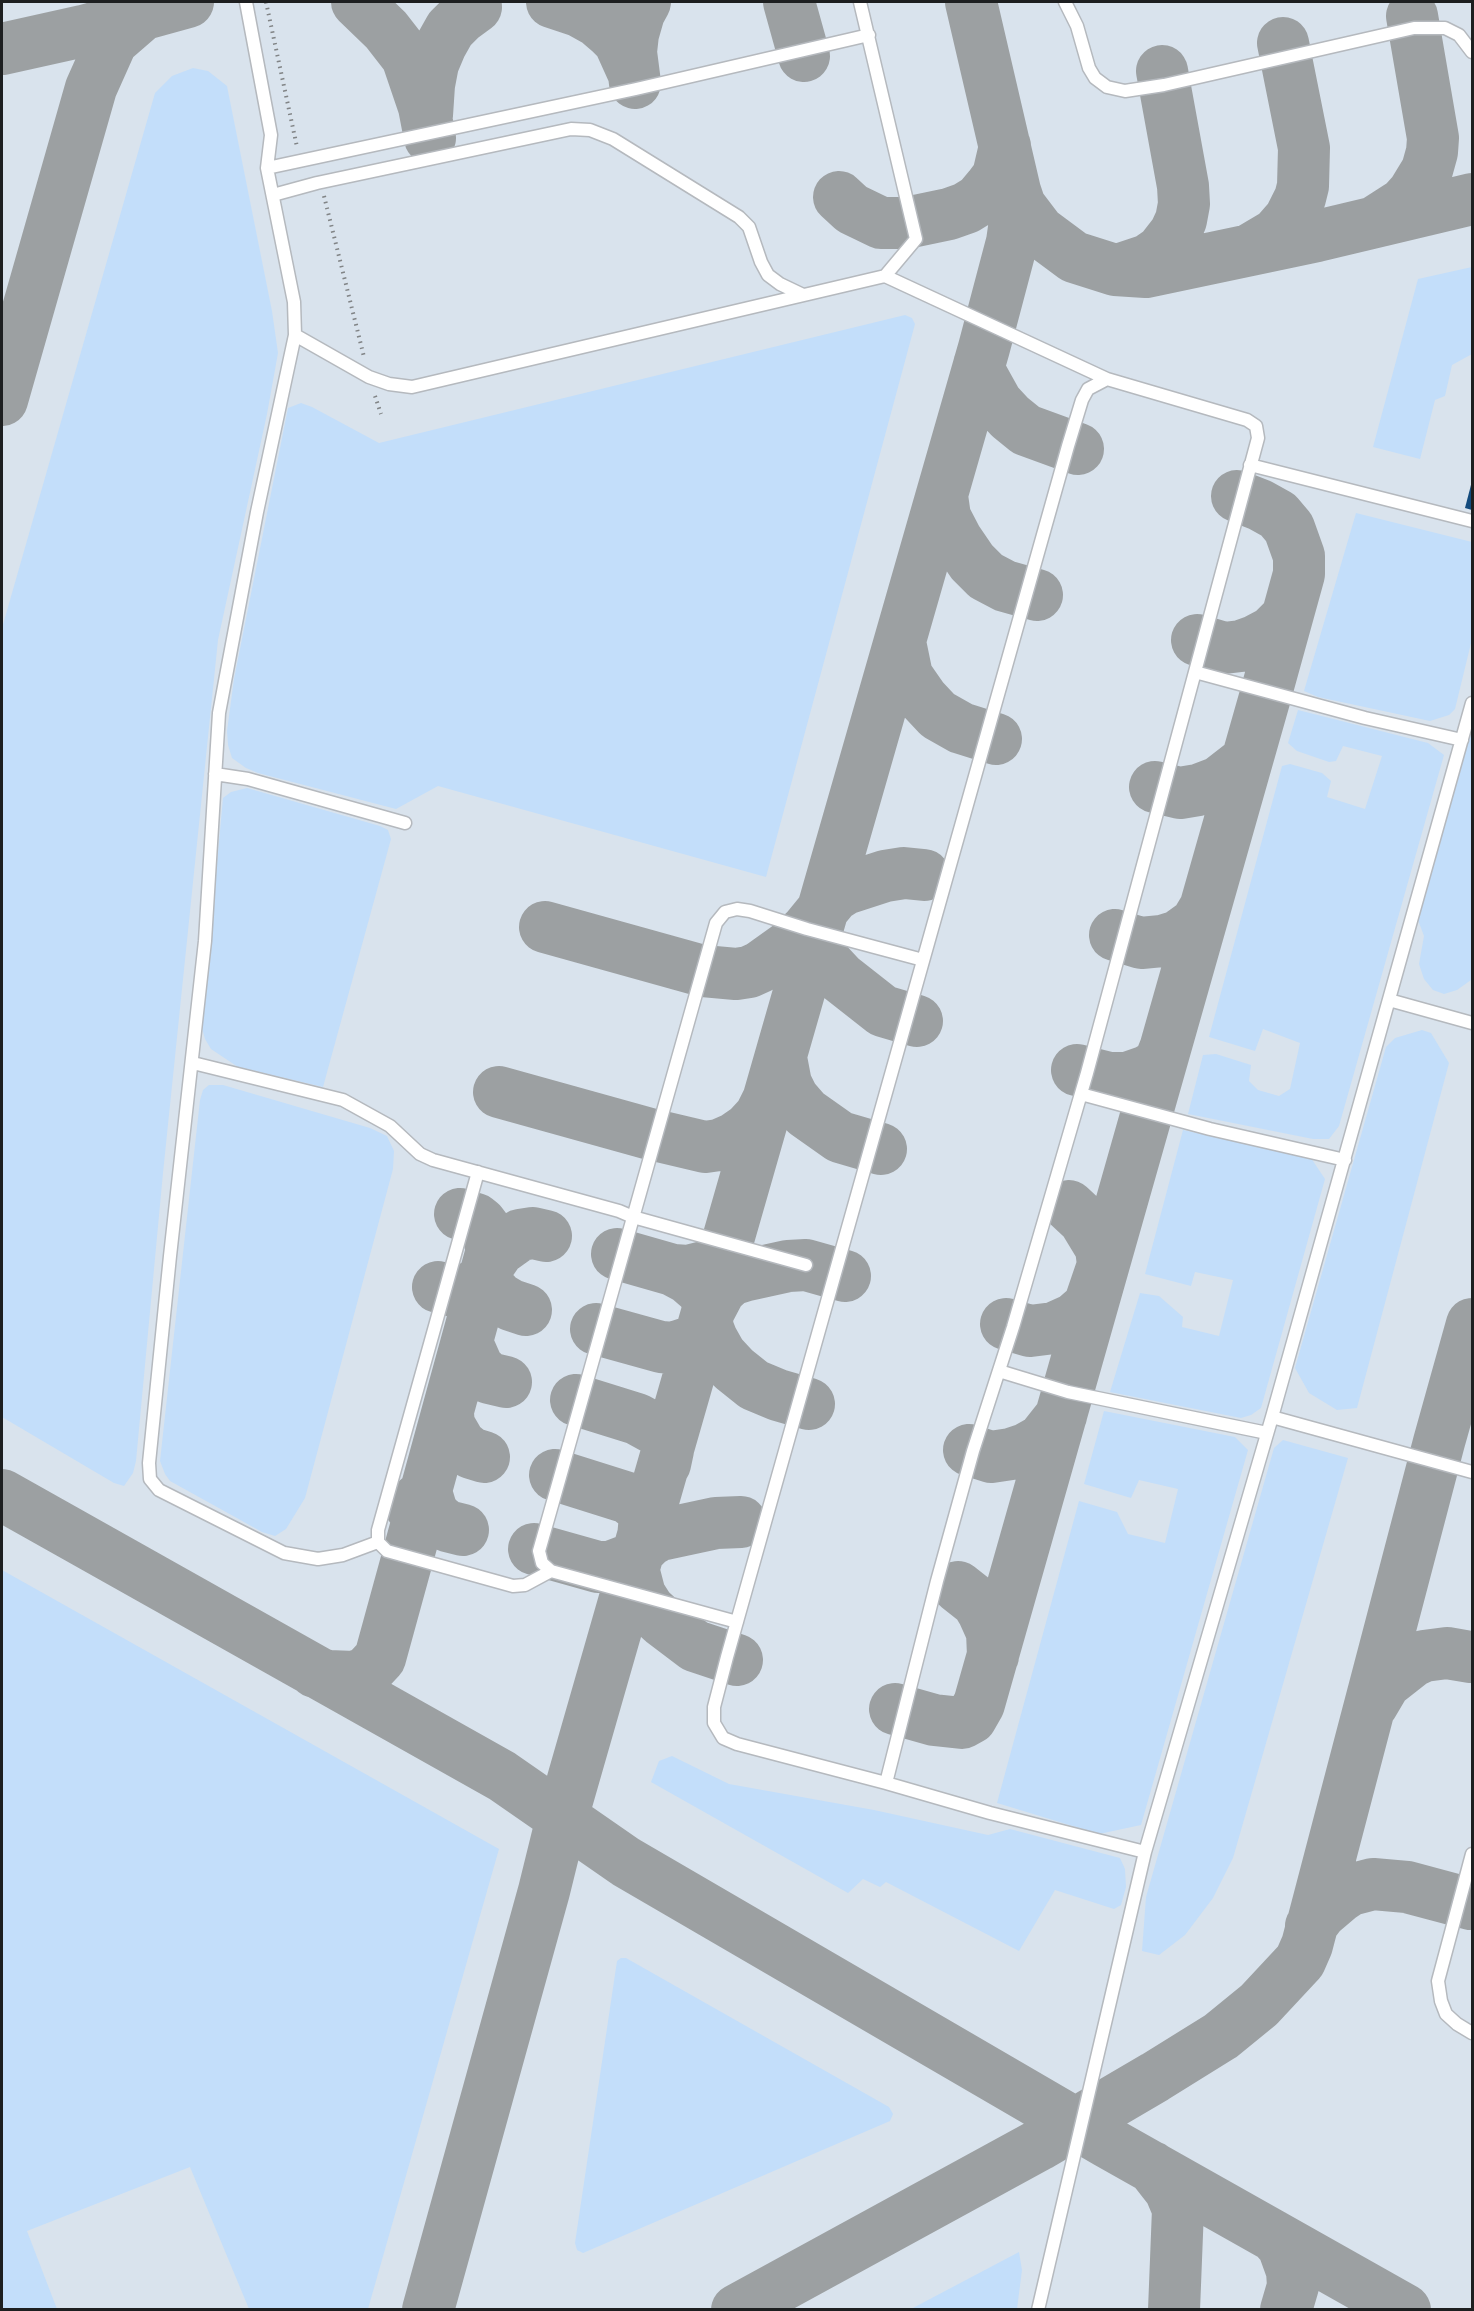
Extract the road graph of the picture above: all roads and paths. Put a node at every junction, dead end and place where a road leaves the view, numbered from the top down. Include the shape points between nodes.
1 (246, 2) edge
2 (266, 2) edge
3 (860, 2) edge
4 (1065, 2) edge
5 (869, 35) junction
6 (1473, 52) edge
7 (305, 161) junction
8 (267, 168) junction
9 (318, 183) junction
10 (273, 195) junction
11 (885, 276) junction
12 (803, 295) junction
13 (295, 335) junction
14 (369, 377) junction
15 (1107, 379) junction
16 (381, 414) dead end
17 (1250, 465) junction
18 (1473, 521) edge
19 (1195, 672) junction
20 (1473, 703) edge
21 (1462, 740) junction
22 (215, 774) junction
23 (405, 823) dead end
24 (923, 960) junction
25 (1389, 1000) junction
26 (1473, 1023) edge
27 (193, 1063) junction
28 (1081, 1094) junction
29 (1345, 1160) junction
30 (478, 1172) junction
31 (633, 1217) junction
32 (806, 1265) dead end
33 (999, 1371) junction
34 (1272, 1417) junction
35 (1267, 1433) junction
36 (1473, 1472) edge
37 (378, 1542) junction
38 (551, 1571) junction
39 (737, 1622) junction
40 (886, 1783) junction
41 (1145, 1852) junction
42 (1473, 1854) edge
43 (1473, 2033) edge
44 (1038, 2310) edge

1 - 8 lane via 271,135
2 - 7 path via 297,149
3 - 5 lane
4 - 6 lane via 1095,78 1107,87 1125,91 1164,86 1422,27 1445,28 1459,35
5 - 7 lane
5 - 11 lane via 916,239
7 - 8 lane
8 - 10 lane
9 - 10 lane
9 - 12 lane via 571,129 590,130 613,139 739,217 749,227 768,275
9 - 14 path
10 - 13 lane via 294,302
11 - 12 lane
11 - 15 lane
12 - 14 lane via 412,387
13 - 14 lane
13 - 22 lane via 223,691
14 - 16 path
15 - 17 lane via 1247,420 1256,426 1258,438
15 - 24 lane via 1088,389 1082,400
17 - 18 lane
17 - 19 lane
19 - 21 lane
19 - 28 lane
20 - 21 lane
21 - 25 lane
22 - 23 lane via 248,779
22 - 27 lane
24 - 31 lane via 750,911 725,912 716,923
24 - 39 lane
25 - 26 lane
25 - 29 lane
27 - 30 lane via 343,1100 390,1126 420,1154
27 - 37 lane via 168,1267 150,1479 159,1490 284,1553 318,1559
28 - 29 lane
28 - 33 lane
29 - 34 lane
30 - 31 lane
30 - 37 lane via 378,1530
31 - 32 lane
31 - 38 lane via 539,1551 542,1563
33 - 35 lane via 1068,1392
33 - 40 lane via 937,1581
34 - 35 lane
34 - 36 lane
35 - 41 lane
37 - 38 lane via 387,1551 513,1586 525,1585
38 - 39 lane
39 - 40 lane via 714,1707 714,1723 723,1738
40 - 41 lane
41 - 44 lane
42 - 43 lane via 1438,1981 1446,2014

